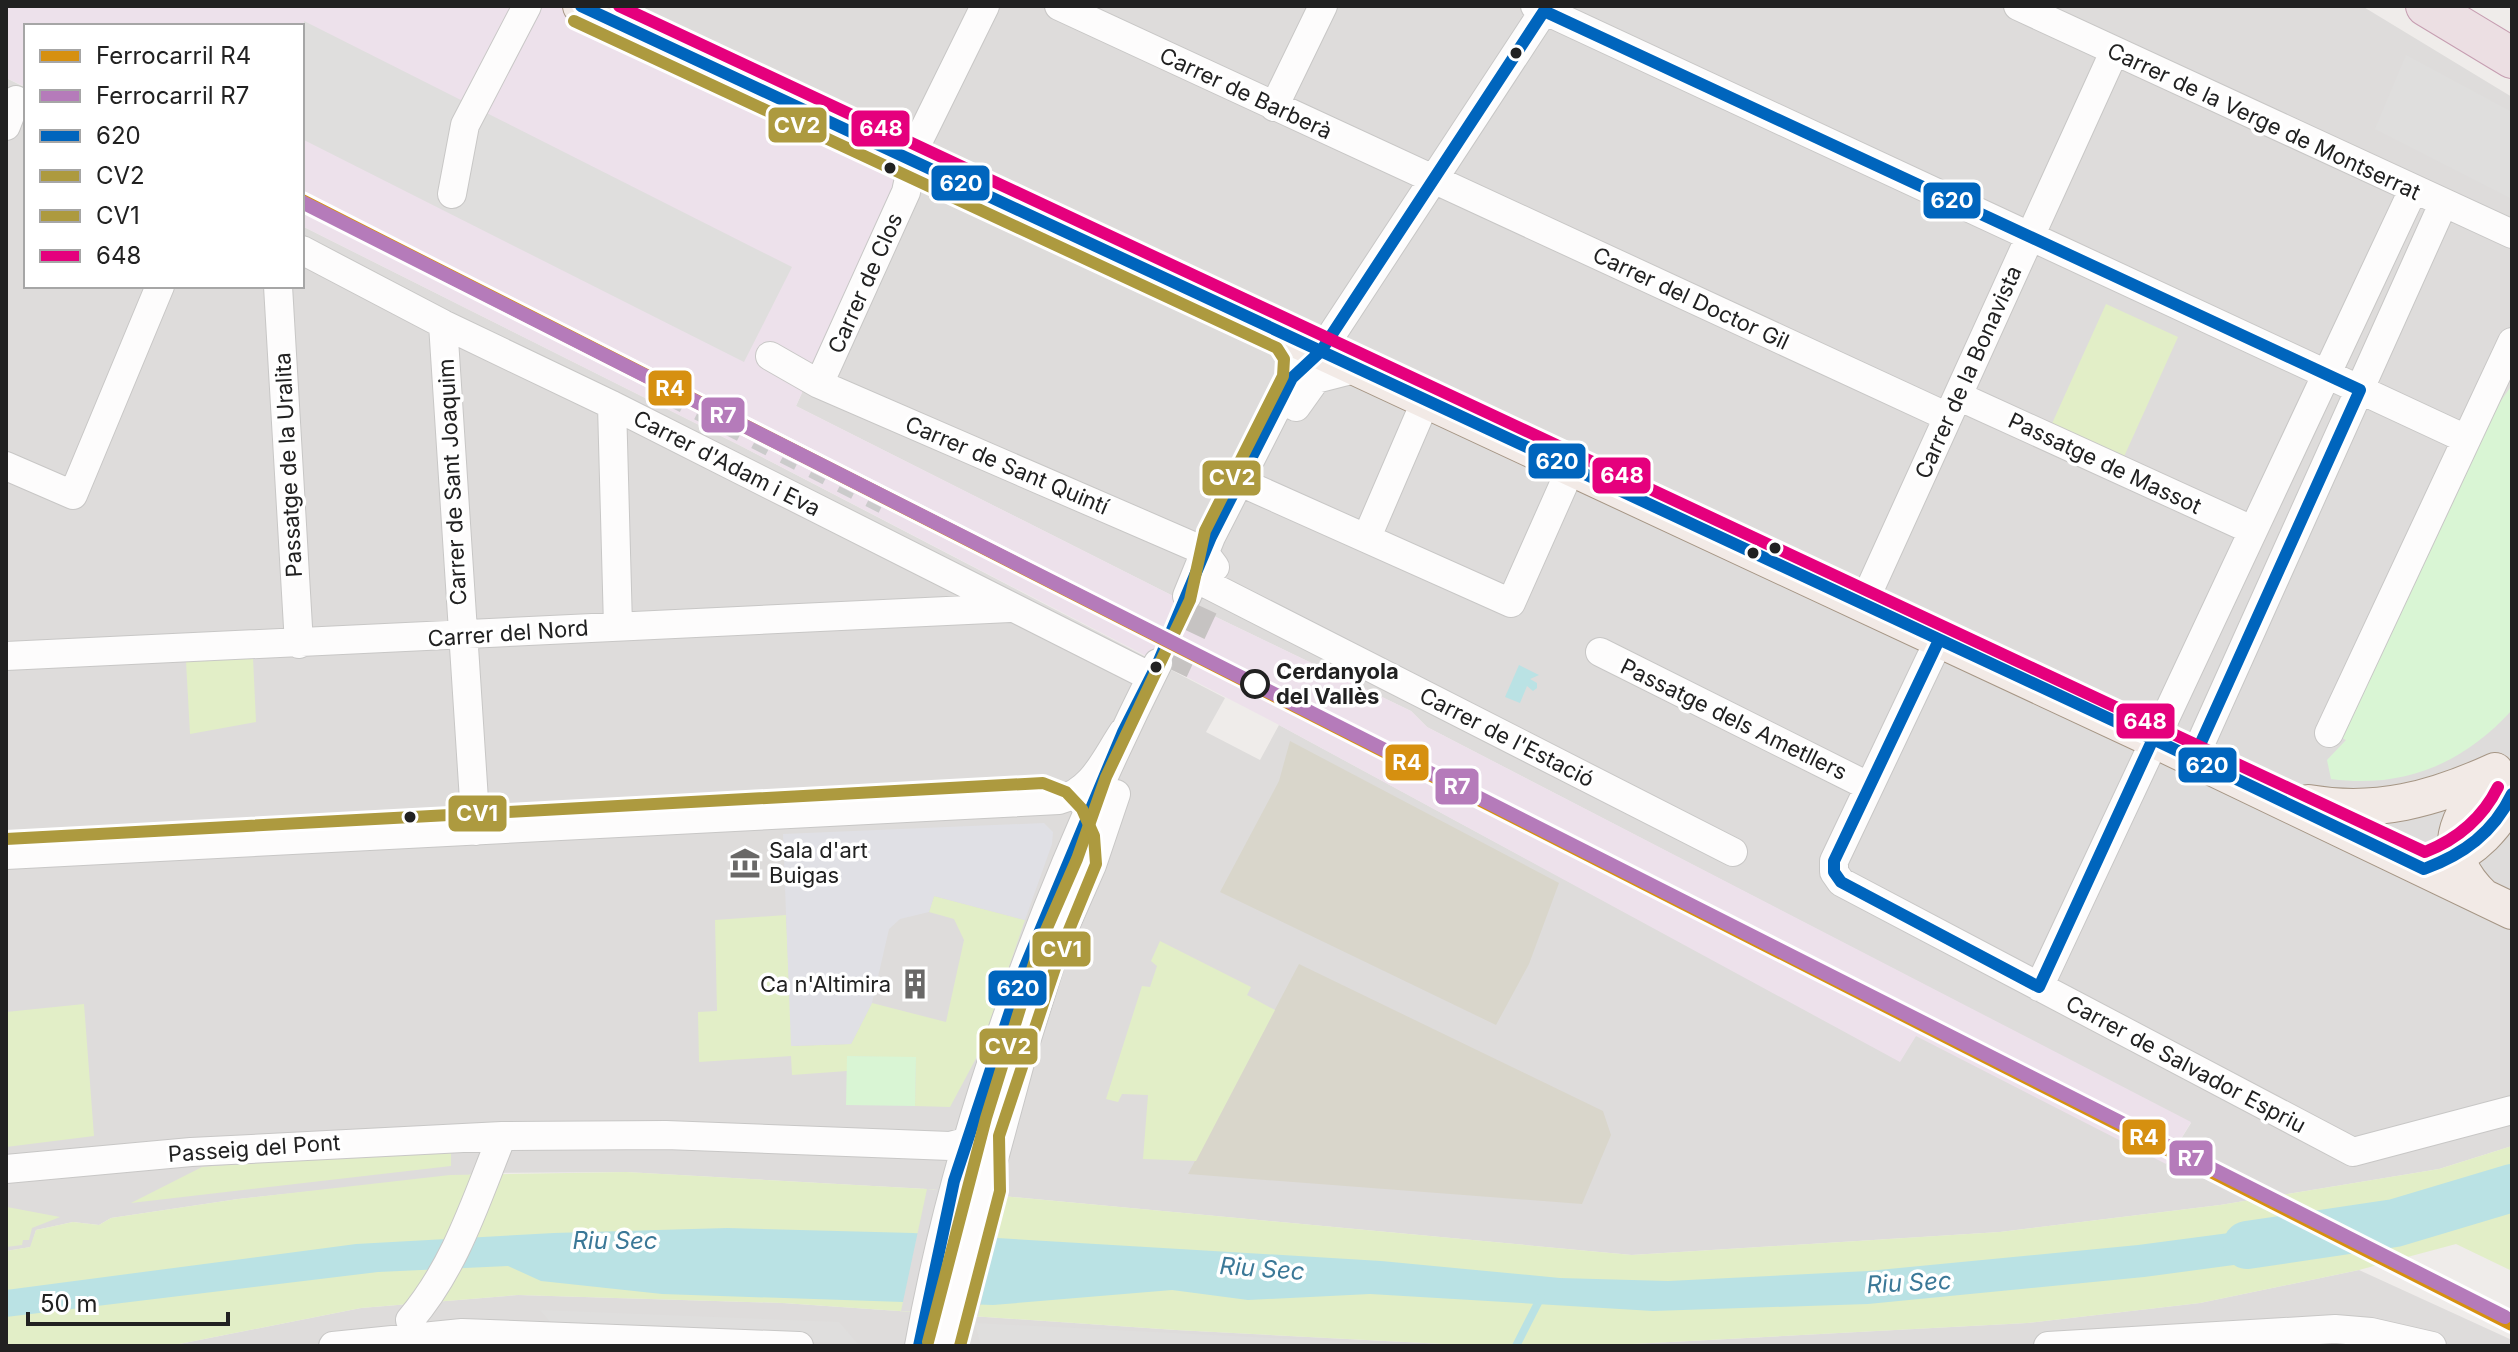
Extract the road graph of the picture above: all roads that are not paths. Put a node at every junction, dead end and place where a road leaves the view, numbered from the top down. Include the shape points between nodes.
1 (527, 6) edge
2 (581, 6) edge
3 (985, 6) edge
4 (1059, 6) edge
5 (1323, 6) edge
6 (2018, 6) edge
7 (2426, 6) edge
8 (1542, 8) edge
9 (2114, 52) junction
10 (2512, 58) edge
11 (1274, 107) junction
12 (911, 161) junction
13 (1435, 178) junction
14 (2413, 190) junction
15 (452, 194) dead end
16 (2443, 204) junction
17 (2512, 234) edge
18 (2030, 236) junction
19 (304, 251) edge
20 (159, 288) edge
21 (278, 288) edge
22 (443, 324) junction
23 (2512, 342) edge
24 (770, 356) dead end
25 (1311, 360) junction
26 (1359, 368) junction
27 (2326, 374) junction
28 (819, 384) junction
29 (2360, 390) junction
30 (1426, 400) junction
31 (612, 405) junction
32 (1953, 406) junction
33 (2466, 439) junction
34 (6, 466) edge
35 (1571, 468) junction
36 (1246, 485) junction
37 (2252, 530) junction
38 (1367, 537) junction
39 (1203, 574) junction
40 (1863, 604) junction
41 (1010, 608) junction
42 (618, 626) junction
43 (460, 637) junction
44 (1939, 640) junction
45 (299, 644) junction
46 (1600, 652) dead end
47 (6, 656) edge
48 (1161, 670) junction
49 (1123, 732) junction
50 (2329, 733) dead end
51 (2153, 739) junction
52 (2194, 758) junction
53 (1868, 786) junction
54 (2508, 790) edge
55 (2274, 797) junction
56 (1044, 799) junction
57 (476, 831) junction
58 (1092, 851) junction
59 (1733, 852) dead end
60 (6, 855) edge
61 (2441, 863) junction
62 (2497, 904) edge
63 (2039, 987) junction
64 (2512, 1110) edge
65 (502, 1136) junction
66 (976, 1160) junction
67 (6, 1169) edge
68 (418, 1311) dead end
69 (934, 1334) edge
70 (2284, 1338) edge
71 (389, 1343) edge
72 (711, 1344) edge
73 (333, 1346) edge
74 (799, 1346) edge
75 (2048, 1346) edge
76 (2432, 1346) edge

1 - 15 street via 465,125
2 - 12 main road
3 - 12 street, Carrer de Clos
4 - 11 street, Carrer de Barberà
5 - 11 street
6 - 9 street, Carrer de la Verge de Montserrat
7 - 10 highway
8 - 13 street
8 - 18 street
9 - 14 street, Carrer de la Verge de Montserrat
9 - 18 street, Carrer de la Bonavista
11 - 13 street, Carrer de Barberà
12 - 25 main road via 1287,335
12 - 28 street, Carrer de Clos via 906,192
13 - 25 street
13 - 32 street, Carrer del Doctor Gil
14 - 16 street, Carrer de la Verge de Montserrat
14 - 27 street
16 - 17 street, Carrer de la Verge de Montserrat
16 - 29 street
18 - 27 street
18 - 32 street, Carrer de la Bonavista
19 - 22 street, Carrer d'Adam i Eva
20 - 34 street via 73,495
21 - 45 street, Passatge de la Uralita
22 - 31 street, Carrer d'Adam i Eva
22 - 43 street, Carrer de Sant Joaquim
23 - 33 street
24 - 28 street, Carrer de Sant Quintí
25 - 26 main road
25 - 36 street
26 - 30 main road
26 - 36 street via 1316,379 1309,386
27 - 29 street
27 - 37 street
28 - 39 street, Carrer de Sant Quintí
29 - 33 street
29 - 52 street
30 - 35 main road
30 - 38 street
31 - 41 street, Carrer d'Adam i Eva
31 - 42 street
32 - 37 street, Passatge de Massot
32 - 40 street, Carrer de la Bonavista
33 - 50 street
35 - 38 street via 1511,603
35 - 40 main road
36 - 38 street
36 - 39 street
37 - 51 street
39 - 59 street, Carrer de l'Estació
40 - 44 main road
41 - 42 street, Carrer del Nord
41 - 48 street, Carrer d'Adam i Eva
42 - 43 street, Carrer del Nord
43 - 45 street, Carrer del Nord
43 - 57 street, Carrer de Sant Joaquim
44 - 51 main road
44 - 53 street
45 - 47 street, Carrer del Nord
46 - 53 street, Passatge dels Ametllers
48 - 49 street
48 - 58 street
49 - 56 street via 1076,796
49 - 58 street via 1095,798
51 - 52 main road
51 - 63 street
52 - 55 main road
53 - 63 street, Carrer de Salvador Espriu via 1834,861 1841,882
54 - 55 main road via 2347,808
54 - 61 main road via 2493,825
55 - 61 main road
56 - 57 street
56 - 58 street via 1057,805
57 - 60 street
58 - 66 street via 1037,968
61 - 62 main road
63 - 64 street, Carrer de Salvador Espriu via 2353,1152
65 - 66 street, Passeig del Pont via 706,1138
65 - 67 street, Passeig del Pont via 191,1152
65 - 68 street via 470,1224
66 - 69 street
70 - 75 street
70 - 76 street via 2371,1332
71 - 72 street via 462,1333
71 - 73 street
72 - 74 street

